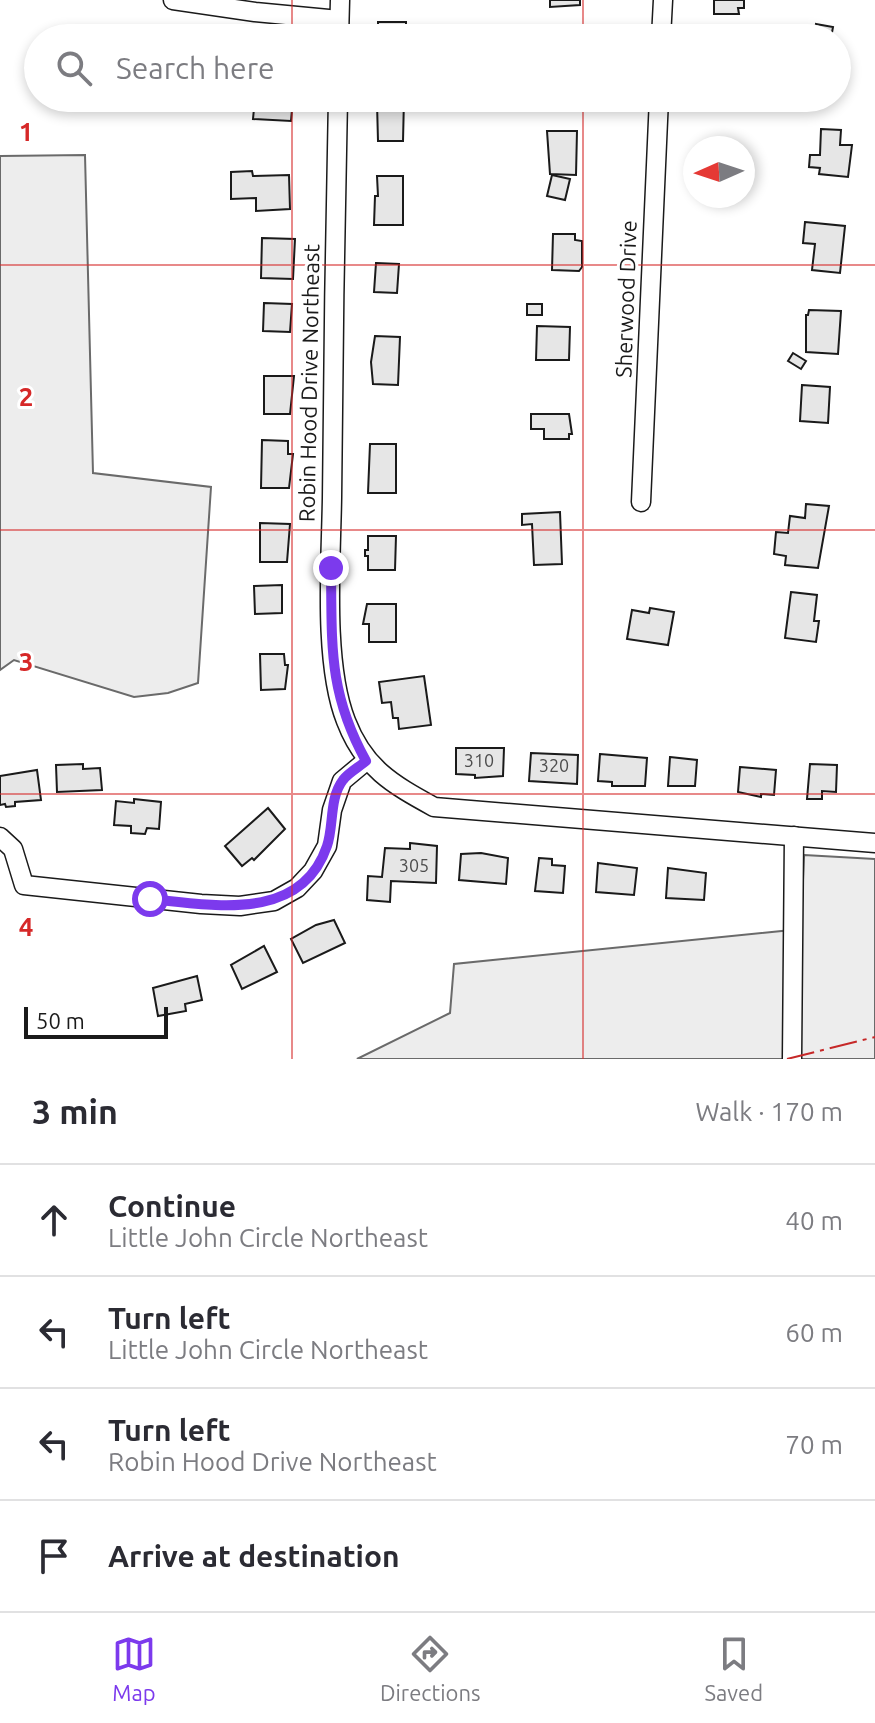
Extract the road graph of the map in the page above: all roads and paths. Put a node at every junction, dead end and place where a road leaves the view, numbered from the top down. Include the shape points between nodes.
1 (173, 0) edge
2 (340, 0) edge
3 (663, 0) edge
4 (314, 24) edge
5 (339, 24) edge
6 (662, 24) edge
7 (338, 112) edge
8 (658, 112) edge
9 (641, 502) dead end
10 (366, 761) junction
11 (794, 836) junction
12 (0, 837) edge
13 (875, 843) edge
14 (792, 1059) edge

1 - 4 street
2 - 5 street
3 - 6 street
7 - 10 street, Robin Hood Drive Northeast via 332,654 345,720
8 - 9 street, Sherwood Drive
10 - 11 street, Robin Hood Drive Northeast via 392,784 434,807
10 - 12 street via 342,781 327,846 313,871 274,901 201,904 24,885 13,849
11 - 13 street, Robin Hood Drive Northeast
11 - 14 street

